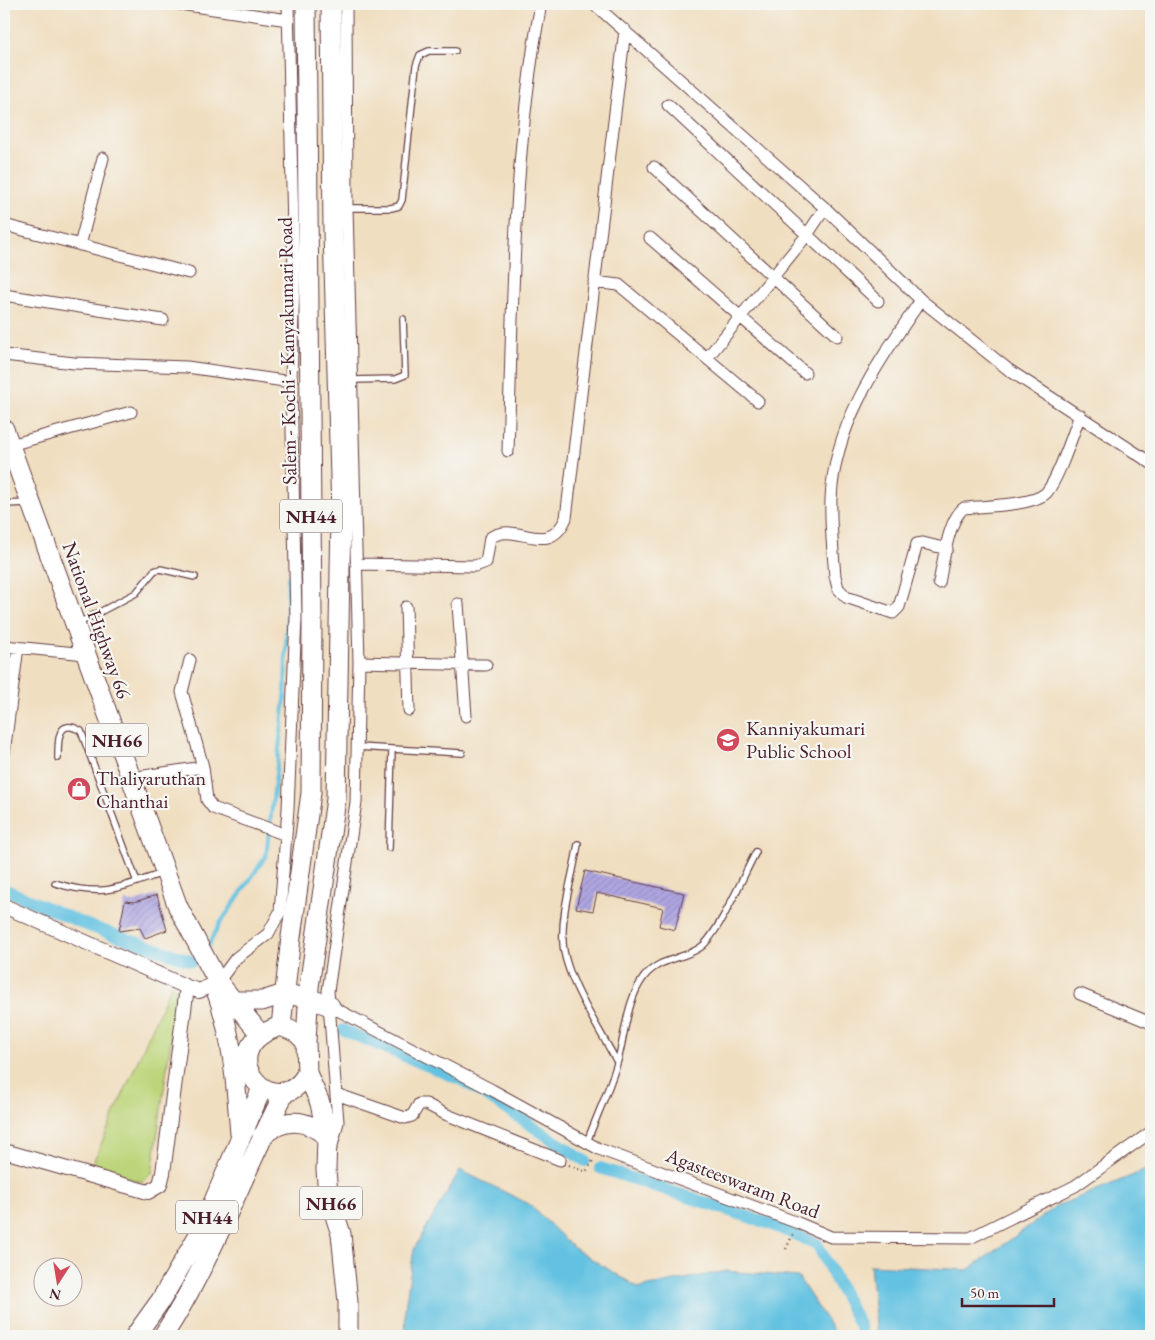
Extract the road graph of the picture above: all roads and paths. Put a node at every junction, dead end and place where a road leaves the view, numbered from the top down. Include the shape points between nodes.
1 (180, 4) edge
2 (288, 4) edge
3 (306, 4) edge
4 (331, 4) edge
5 (346, 4) edge
6 (541, 4) edge
7 (594, 4) edge
8 (288, 20) junction
9 (625, 30) junction
10 (455, 51) dead end
11 (668, 104) dead end
12 (103, 158) dead end
13 (654, 167) dead end
14 (347, 208) junction
15 (825, 208) junction
16 (4, 225) edge
17 (807, 235) junction
18 (650, 238) dead end
19 (80, 245) junction
20 (189, 273) dead end
21 (772, 276) junction
22 (594, 282) junction
23 (4, 296) edge
24 (921, 300) junction
25 (878, 301) dead end
26 (740, 317) junction
27 (403, 319) dead end
28 (163, 320) dead end
29 (836, 336) dead end
30 (4, 355) edge
31 (706, 358) junction
32 (805, 373) dead end
33 (353, 380) junction
34 (292, 382) junction
35 (758, 402) dead end
36 (131, 412) dead end
37 (1080, 416) junction
38 (7, 437) edge
39 (508, 451) dead end
40 (1151, 463) edge
41 (31, 503) junction
42 (4, 504) edge
43 (947, 549) junction
44 (356, 564) junction
45 (195, 577) dead end
46 (939, 583) dead end
47 (458, 604) dead end
48 (406, 607) dead end
49 (75, 625) junction
50 (4, 646) edge
51 (18, 647) junction
52 (86, 654) junction
53 (190, 660) dead end
54 (359, 662) junction
55 (407, 664) junction
56 (486, 664) dead end
57 (461, 666) junction
58 (409, 710) dead end
59 (466, 716) dead end
60 (356, 747) junction
61 (392, 749) junction
62 (4, 753) edge
63 (462, 753) dead end
64 (58, 758) dead end
65 (203, 767) junction
66 (131, 778) junction
67 (286, 836) junction
68 (578, 844) dead end
69 (389, 848) dead end
70 (756, 852) dead end
71 (166, 872) junction
72 (55, 882) dead end
73 (137, 882) junction
74 (4, 906) edge
75 (216, 983) junction
76 (187, 987) junction
77 (284, 994) junction
78 (1080, 994) dead end
79 (308, 998) junction
80 (232, 1001) junction
81 (330, 1006) junction
82 (1151, 1023) edge
83 (282, 1026) junction
84 (261, 1035) junction
85 (306, 1042) junction
86 (617, 1062) junction
87 (307, 1073) junction
88 (262, 1088) junction
89 (285, 1092) junction
90 (336, 1094) junction
91 (1151, 1132) edge
92 (262, 1137) junction
93 (328, 1137) junction
94 (240, 1138) junction
95 (587, 1142) junction
96 (599, 1149) junction
97 (4, 1151) edge
98 (560, 1160) joint
99 (326, 1170) junction
100 (791, 1240) dead end
101 (786, 1249) dead end
102 (135, 1336) edge
103 (163, 1336) edge
104 (348, 1336) edge

1 - 8 street
2 - 8 street
3 - 77 highway, Salem - Kochi - Kanyakumari Road / NH44 via 311,793
4 - 79 highway, NH44 via 332,231 340,513 336,799
5 - 14 street
6 - 39 street via 533,43 516,226
7 - 9 street
8 - 34 street via 294,277
9 - 15 street
9 - 22 street
10 - 14 lane via 429,51 420,55 416,66 399,206
11 - 17 street
12 - 19 street
13 - 21 street
14 - 33 street
15 - 17 street
15 - 24 street
16 - 19 street
17 - 21 street
17 - 25 street
18 - 26 street
19 - 20 street
21 - 26 street
21 - 29 street
22 - 31 street via 619,285
22 - 44 street via 566,518 561,530 554,536 543,538 507,533 494,535 490,538 486,562 475,566
23 - 28 street
24 - 37 street via 1009,370
24 - 43 street via 870,377 853,408 844,436 831,500 838,588 846,597 893,613 899,607 917,544
26 - 31 street
26 - 32 street
27 - 33 lane via 405,374 396,379
30 - 34 street via 74,363 187,367
31 - 35 street
33 - 44 street
34 - 67 street via 296,618
36 - 38 street
37 - 40 street
37 - 43 street via 1046,493 1033,500 964,508 953,522
38 - 41 highway, National Highway 66 / NH66
41 - 42 lane
41 - 49 highway, National Highway 66 / NH66
43 - 46 street
44 - 54 street
45 - 49 lane via 154,571 136,593
47 - 57 street
48 - 55 street
49 - 52 highway, National Highway 66 / NH66
50 - 51 street
51 - 52 street
51 - 62 street
52 - 66 highway, National Highway 66 / NH66
53 - 65 street via 182,692
54 - 55 street
54 - 60 street
55 - 57 street
55 - 58 street
56 - 57 street
57 - 59 street
60 - 61 lane
60 - 81 street via 356,802 328,991
61 - 63 lane
61 - 69 lane
64 - 73 lane via 58,737 67,727 74,727 81,732
65 - 66 street
65 - 67 street via 207,800 213,808
66 - 71 highway, National Highway 66 / NH66
67 - 75 street via 280,912 268,934 236,958
68 - 86 lane via 563,944 569,971
70 - 86 lane via 713,935 700,948 667,960 643,978 635,994
71 - 73 lane
71 - 75 highway, National Highway 66 / NH66 via 178,907
72 - 73 lane via 96,892
74 - 76 street
75 - 76 street via 199,991
75 - 80 highway, National Highway 66 / NH66
75 - 94 highway via 233,1049
76 - 97 street via 160,1185 148,1192
77 - 79 highway
77 - 80 highway via 262,1002
77 - 83 highway, Salem - Kochi - Kanyakumari Road / NH44
78 - 82 street
79 - 81 highway
79 - 85 highway, NH44
80 - 84 highway, National Highway 66 / NH66
81 - 90 street
81 - 95 street, Agasteeswaram Road
83 - 84 highway
83 - 85 highway
84 - 88 highway via 251,1045 247,1069 252,1080
85 - 87 highway, NH44
86 - 95 lane
87 - 89 highway, NH44 via 295,1087
87 - 93 highway, NH66 via 320,1103
88 - 89 highway
88 - 94 highway, NH44
89 - 92 highway, NH44
90 - 98 street via 405,1118 412,1116 419,1104 426,1104
90 - 99 street via 338,1122
91 - 96 street, Agasteeswaram Road via 1075,1186 970,1238 831,1238 781,1216
92 - 93 highway via 271,1129 297,1122 318,1128
92 - 103 highway, NH44 via 182,1308
93 - 99 highway, NH66
94 - 102 highway, NH44 via 202,1229 161,1300
95 - 96 street, Agasteeswaram Road
96 - 98 path via 586,1172
99 - 104 highway, NH66 via 328,1194 341,1234
100 - 101 path

